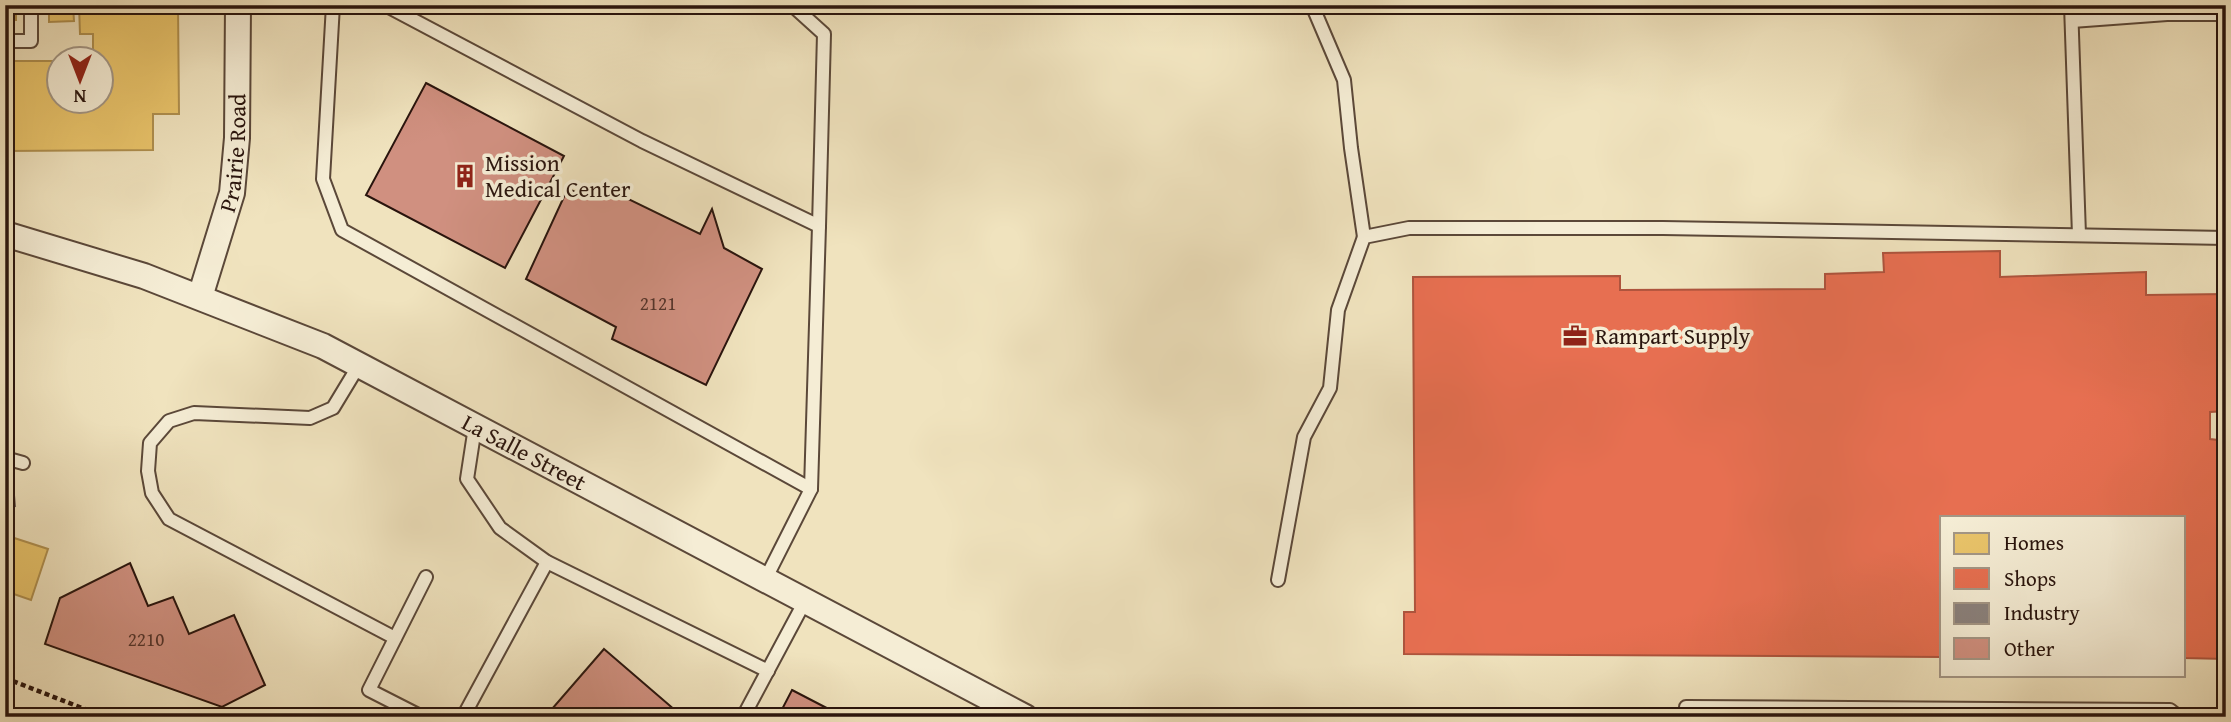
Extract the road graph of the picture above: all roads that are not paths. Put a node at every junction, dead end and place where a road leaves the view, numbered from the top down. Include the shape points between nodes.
1 (31, 5) edge
2 (238, 5) edge
3 (333, 5) edge
4 (385, 5) edge
5 (792, 5) edge
6 (1312, 5) edge
7 (2071, 5) edge
8 (2226, 14) edge
9 (2072, 21) junction
10 (5, 41) edge
11 (819, 226) junction
12 (5, 234) edge
13 (2079, 235) junction
14 (1364, 237) junction
15 (2226, 238) edge
16 (200, 298) junction
17 (359, 365) junction
18 (475, 426) junction
19 (5, 458) edge
20 (23, 463) dead end
21 (811, 489) junction
22 (547, 562) junction
23 (426, 577) dead end
24 (765, 580) junction
25 (1278, 580) dead end
26 (805, 601) junction
27 (395, 638) junction
28 (768, 671) junction
29 (1686, 706) dead end
30 (422, 717) edge
31 (463, 717) edge
32 (743, 717) edge
33 (1024, 717) edge
34 (2179, 717) edge

1 - 10 lane via 31,41
2 - 16 street, Prairie Road via 232,193
3 - 21 lane via 323,179 342,230
4 - 11 lane via 642,141
5 - 11 lane via 824,34
6 - 14 lane via 1344,80
7 - 9 lane
8 - 9 lane
9 - 13 lane
11 - 21 lane
12 - 16 street, La Salle Street
13 - 14 lane via 1409,228
13 - 15 lane
14 - 25 lane via 1338,310 1330,388 1304,437
16 - 17 street, La Salle Street via 323,346
17 - 18 street, La Salle Street
17 - 27 lane via 333,408 310,418 194,413 169,421 150,443 148,471 152,494 169,519
18 - 22 lane via 467,479 500,528
18 - 24 street, La Salle Street
19 - 20 lane
21 - 24 lane
22 - 28 lane
22 - 31 lane
23 - 27 lane
24 - 26 street, La Salle Street
26 - 28 lane
26 - 33 street, La Salle Street
27 - 30 lane via 369,690
28 - 32 lane
29 - 34 lane via 2170,710

